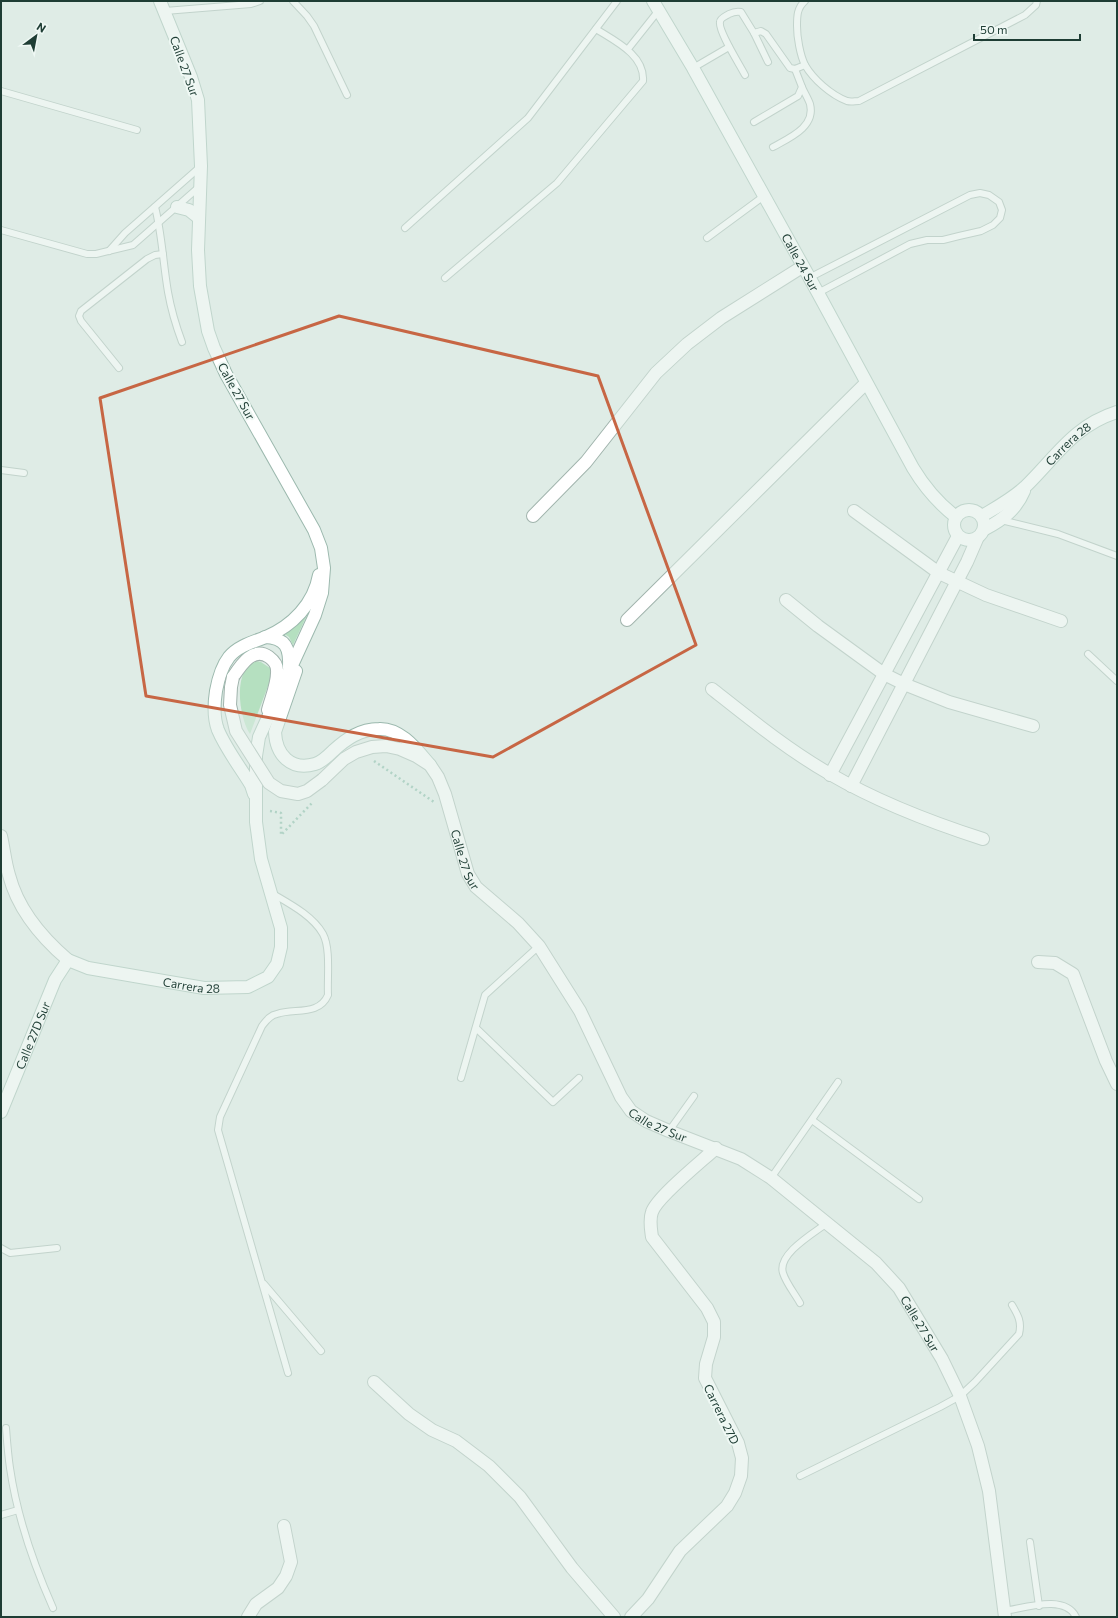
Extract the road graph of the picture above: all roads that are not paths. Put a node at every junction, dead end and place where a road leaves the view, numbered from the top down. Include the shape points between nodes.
1 (260, 1) edge
2 (293, 1) edge
3 (617, 1) edge
4 (805, 1) edge
5 (1037, 1) edge
6 (162, 6) edge
7 (656, 6) edge
8 (596, 29) junction
9 (754, 33) junction
10 (729, 47) junction
11 (628, 49) junction
12 (768, 62) dead end
13 (805, 65) junction
14 (693, 68) junction
15 (795, 69) junction
16 (745, 75) dead end
17 (802, 87) junction
18 (1, 91) edge
19 (347, 95) dead end
20 (754, 122) dead end
21 (137, 130) dead end
22 (773, 147) dead end
23 (201, 166) junction
24 (201, 185) junction
25 (764, 196) junction
26 (155, 206) junction
27 (176, 207) junction
28 (199, 218) junction
29 (159, 222) junction
30 (405, 228) dead end
31 (1, 230) edge
32 (708, 238) dead end
33 (109, 251) junction
34 (162, 254) junction
35 (802, 267) junction
36 (445, 278) dead end
37 (809, 278) junction
38 (818, 293) junction
39 (182, 342) dead end
40 (119, 368) dead end
41 (866, 383) junction
42 (1117, 412) edge
43 (1, 470) edge
44 (24, 473) dead end
45 (1026, 486) junction
46 (854, 511) dead end
47 (533, 516) dead end
48 (982, 516) junction
49 (956, 517) junction
50 (1001, 520) junction
51 (985, 529) junction
52 (958, 536) junction
53 (977, 539) junction
54 (322, 556) junction
55 (1117, 556) edge
56 (939, 573) junction
57 (957, 582) junction
58 (786, 600) dead end
59 (315, 615) junction
60 (627, 620) dead end
61 (1061, 621) dead end
62 (265, 637) junction
63 (244, 646) junction
64 (1088, 654) dead end
65 (289, 670) junction
66 (884, 674) junction
67 (233, 677) junction
68 (1117, 681) edge
69 (904, 684) junction
70 (712, 689) dead end
71 (1033, 726) dead end
72 (262, 731) junction
73 (430, 765) junction
74 (830, 774) junction
75 (852, 786) junction
76 (256, 797) junction
77 (256, 822) joint
78 (1, 836) edge
79 (983, 839) dead end
80 (5, 875) edge
81 (272, 893) junction
82 (539, 946) junction
83 (68, 960) junction
84 (1038, 962) dead end
85 (476, 1028) junction
86 (461, 1078) dead end
87 (579, 1078) dead end
88 (838, 1082) dead end
89 (1117, 1084) edge
90 (694, 1096) dead end
91 (1, 1112) edge
92 (812, 1120) junction
93 (669, 1131) junction
94 (716, 1148) junction
95 (771, 1178) junction
96 (919, 1199) dead end
97 (826, 1223) junction
98 (1, 1248) edge
99 (57, 1248) dead end
100 (262, 1281) junction
101 (800, 1303) dead end
102 (1012, 1305) dead end
103 (322, 1351) dead end
104 (288, 1373) dead end
105 (374, 1382) dead end
106 (960, 1396) junction
107 (6, 1428) dead end
108 (800, 1476) dead end
109 (18, 1510) junction
110 (1, 1515) edge
111 (284, 1526) dead end
112 (1030, 1542) dead end
113 (1039, 1606) junction
114 (53, 1608) dead end
115 (1005, 1614) edge
116 (248, 1617) edge
117 (614, 1617) edge
118 (631, 1617) edge
119 (1076, 1617) edge

1 - 6 lane via 251,4
2 - 19 lane via 314,26
3 - 8 lane
4 - 13 lane via 797,13 797,37
5 - 13 lane via 1025,15 859,101 848,101 838,96 820,83
6 - 23 street, Calle 27 Sur via 198,100
7 - 11 lane
7 - 14 street, Calle 24 Sur
8 - 11 lane
8 - 30 lane via 528,118
9 - 10 lane via 741,12 736,11 722,18 720,28
9 - 12 lane
9 - 15 lane via 761,31 766,34 790,68
10 - 14 lane
10 - 16 lane
11 - 36 lane via 639,64 643,81 557,183
13 - 15 lane
14 - 25 street, Calle 24 Sur
15 - 17 lane
17 - 20 lane via 798,96
17 - 22 lane via 810,104 811,117 800,131
18 - 21 lane
23 - 24 street, Calle 27 Sur
23 - 26 lane
24 - 27 lane
24 - 28 street, Calle 27 Sur
25 - 32 lane
25 - 35 street, Calle 24 Sur
26 - 29 lane
26 - 33 lane
27 - 28 street via 189,210
27 - 29 lane
28 - 54 street, Calle 27 Sur via 200,286 208,331 214,348 226,374 314,530
29 - 33 lane via 133,244
29 - 34 lane
31 - 33 lane via 87,254
34 - 39 lane via 168,293
34 - 40 lane via 147,259 81,311 79,316
35 - 37 street, Calle 24 Sur
35 - 47 street via 721,318 687,344 656,373 586,462
37 - 38 street, Calle 24 Sur
37 - 38 lane via 970,195 989,195 999,202 1002,210 1000,218 993,225 981,231 943,240 910,244
38 - 41 street, Calle 24 Sur
41 - 49 street, Calle 24 Sur via 925,487
41 - 60 street
42 - 45 street, Carrera 28 via 1103,416 1084,428 1063,446
43 - 44 lane
45 - 48 street, Carrera 28
45 - 50 street, Carrera 28 via 1016,505
46 - 56 street
48 - 49 street via 974,510 969,510
48 - 51 street
49 - 52 street via 954,527
50 - 51 street, Carrera 28
50 - 55 lane via 1058,534
51 - 53 street
52 - 53 street via 970,541
52 - 56 street
53 - 57 street
54 - 59 street, Calle 27 Sur via 322,593
54 - 62 street via 318,580 305,607 294,620
56 - 57 street
56 - 66 street
57 - 61 street via 999,600
57 - 69 street
58 - 66 street
59 - 65 street, Calle 27 Sur
59 - 73 street via 275,732 276,741 285,758 294,764 317,764 351,736 363,731 380,729 402,736
62 - 63 street
62 - 65 street via 273,637 286,645 290,659
63 - 67 street, Calle 27 Sur
63 - 76 street via 229,657 223,667 214,704 215,720 218,730
64 - 68 lane
65 - 72 street, Calle 27 Sur
66 - 69 street
66 - 74 street
67 - 72 street via 244,661 254,655 260,654 275,662 277,670
67 - 73 street, Calle 27 Sur, bridge via 230,705 236,731 269,783 281,791 298,794 307,790 344,759 372,747 400,749
69 - 71 street via 949,702
69 - 75 street
70 - 74 street via 758,726
72 - 76 street, Calle 27 Sur via 256,756
73 - 82 street, Calle 27 Sur via 445,794 468,874 476,887 518,923
74 - 75 street
75 - 79 street via 927,821
76 - 77 street, Calle 27 Sur
77 - 81 street, Carrera 28 via 261,859
78 - 80 street
80 - 83 street, Carrera 28 via 31,922 47,942
81 - 83 street, Carrera 28 via 281,928 281,947 277,964 268,977 248,987 204,988 88,968
81 - 100 lane via 300,911 324,935 327,948 328,996 319,1008 276,1014 267,1019 218,1124
82 - 85 lane via 485,995
82 - 93 street, Calle 27 Sur via 580,1010 621,1097 631,1111
83 - 91 street, Calle 27D Sur via 55,980
84 - 89 street via 1055,963 1073,974
85 - 86 lane
85 - 87 lane via 553,1102
88 - 92 lane
90 - 93 lane
92 - 95 lane
92 - 96 lane
93 - 94 street, Calle 27 Sur
94 - 95 street, Calle 27 Sur via 741,1159
94 - 118 street, Carrera 27D via 661,1198 652,1212 650,1223 652,1237 707,1308 714,1322 714,1337 704,1378 738,1442 742,1458 741,1476 727,1506 680,1551 648,1599
95 - 97 street, Calle 27 Sur
97 - 101 lane via 788,1254 782,1263 783,1273
97 - 106 street, Calle 27 Sur via 876,1263 899,1288 942,1359
98 - 99 lane via 10,1252
100 - 103 lane
100 - 104 lane
102 - 106 lane via 1019,1316 1019,1334
105 - 117 street via 409,1414 432,1430 456,1441 489,1466 520,1497 572,1568
106 - 108 lane
106 - 115 street, Calle 27 Sur via 985,1469
107 - 109 lane
109 - 110 lane
109 - 114 lane via 40,1580
111 - 116 street via 291,1562 286,1576 278,1588 256,1604
112 - 113 lane
113 - 115 lane
113 - 119 lane via 1066,1606

